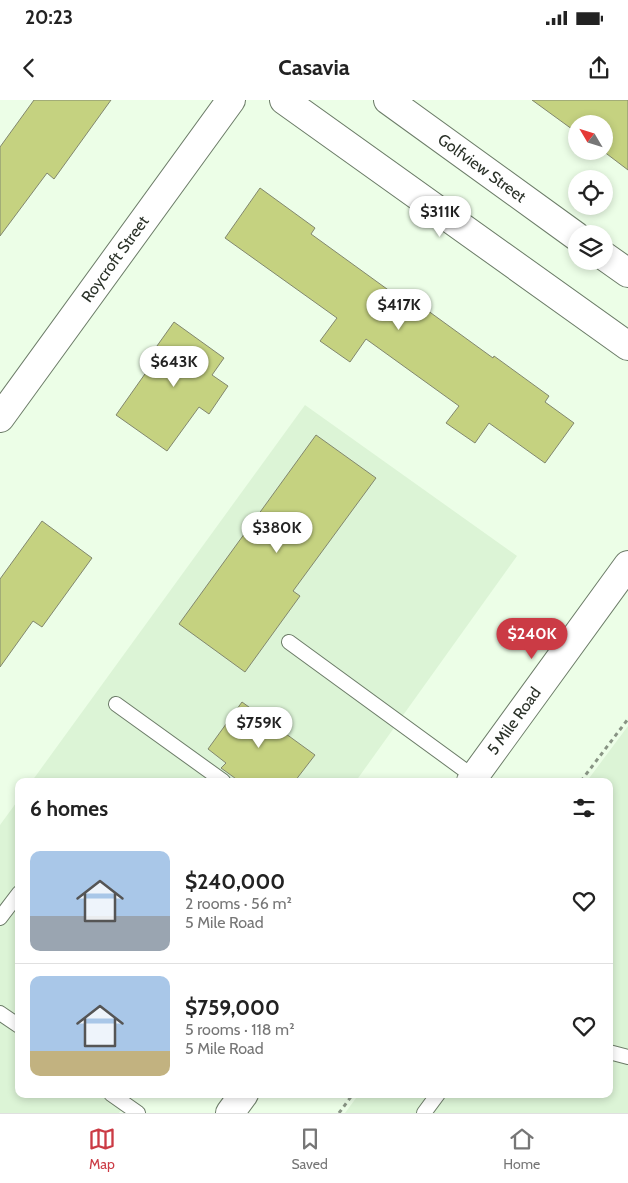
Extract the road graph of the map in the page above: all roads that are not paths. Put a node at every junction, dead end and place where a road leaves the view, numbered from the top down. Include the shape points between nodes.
1 (231, 100) edge
2 (284, 100) edge
3 (388, 100) edge
4 (568, 230) edge
5 (613, 262) edge
6 (628, 273) edge
7 (628, 346) edge
8 (0, 417) edge
9 (628, 564) edge
10 (289, 642) dead end
11 (116, 704) dead end
12 (219, 778) edge
13 (471, 778) edge
14 (473, 778) edge
15 (15, 898) edge
16 (0, 918) edge
17 (0, 1013) edge
18 (15, 1023) edge
19 (613, 1053) edge
20 (628, 1056) edge
21 (117, 1098) edge
22 (241, 1098) edge
23 (435, 1098) edge
24 (138, 1113) edge
25 (230, 1113) edge
26 (424, 1113) edge

1 - 8 street, Roycroft Street
2 - 7 street
3 - 4 street, Golfview Street
5 - 6 street
9 - 14 street, 5 Mile Road
10 - 13 lane
11 - 12 lane
15 - 16 lane
17 - 18 lane
19 - 20 lane
21 - 24 lane
22 - 25 street
23 - 26 lane

